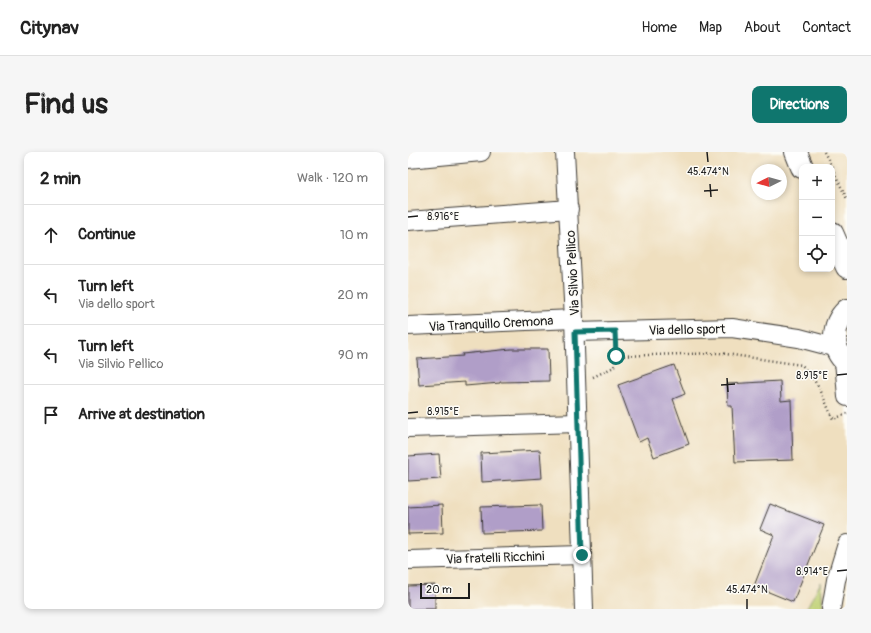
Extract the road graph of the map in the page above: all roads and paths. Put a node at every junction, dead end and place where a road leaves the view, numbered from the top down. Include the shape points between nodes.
1 (481, 152) edge
2 (565, 152) edge
3 (796, 152) edge
4 (824, 152) edge
5 (408, 159) edge
6 (801, 164) edge
7 (830, 164) edge
8 (835, 173) edge
9 (847, 199) edge
10 (569, 209) junction
11 (408, 221) edge
12 (833, 236) edge
13 (847, 267) edge
14 (847, 310) edge
15 (574, 325) junction
16 (408, 326) edge
17 (615, 331) junction
18 (841, 350) edge
19 (847, 397) edge
20 (847, 414) edge
21 (578, 423) junction
22 (408, 428) edge
23 (847, 544) edge
24 (582, 555) junction
25 (408, 560) edge
26 (584, 609) edge
27 (831, 609) edge

1 - 5 street
2 - 10 street, Via Silvio Pellico
3 - 6 main road
4 - 7 path
8 - 9 path
10 - 11 street
10 - 15 street, Via Silvio Pellico
12 - 13 main road
14 - 18 main road via 838,321
15 - 16 street, Via Tranquillo Cremona
15 - 17 street, Via dello sport
15 - 21 street, Via Silvio Pellico
17 - 18 street, Via dello sport via 732,328 799,338
17 - 20 path via 616,356 719,353 802,365 819,387 833,419
18 - 19 street
21 - 22 street
21 - 24 street, Via Silvio Pellico
23 - 27 street via 836,580
24 - 25 street, Via fratelli Ricchini
24 - 26 street, Via Silvio Pellico

